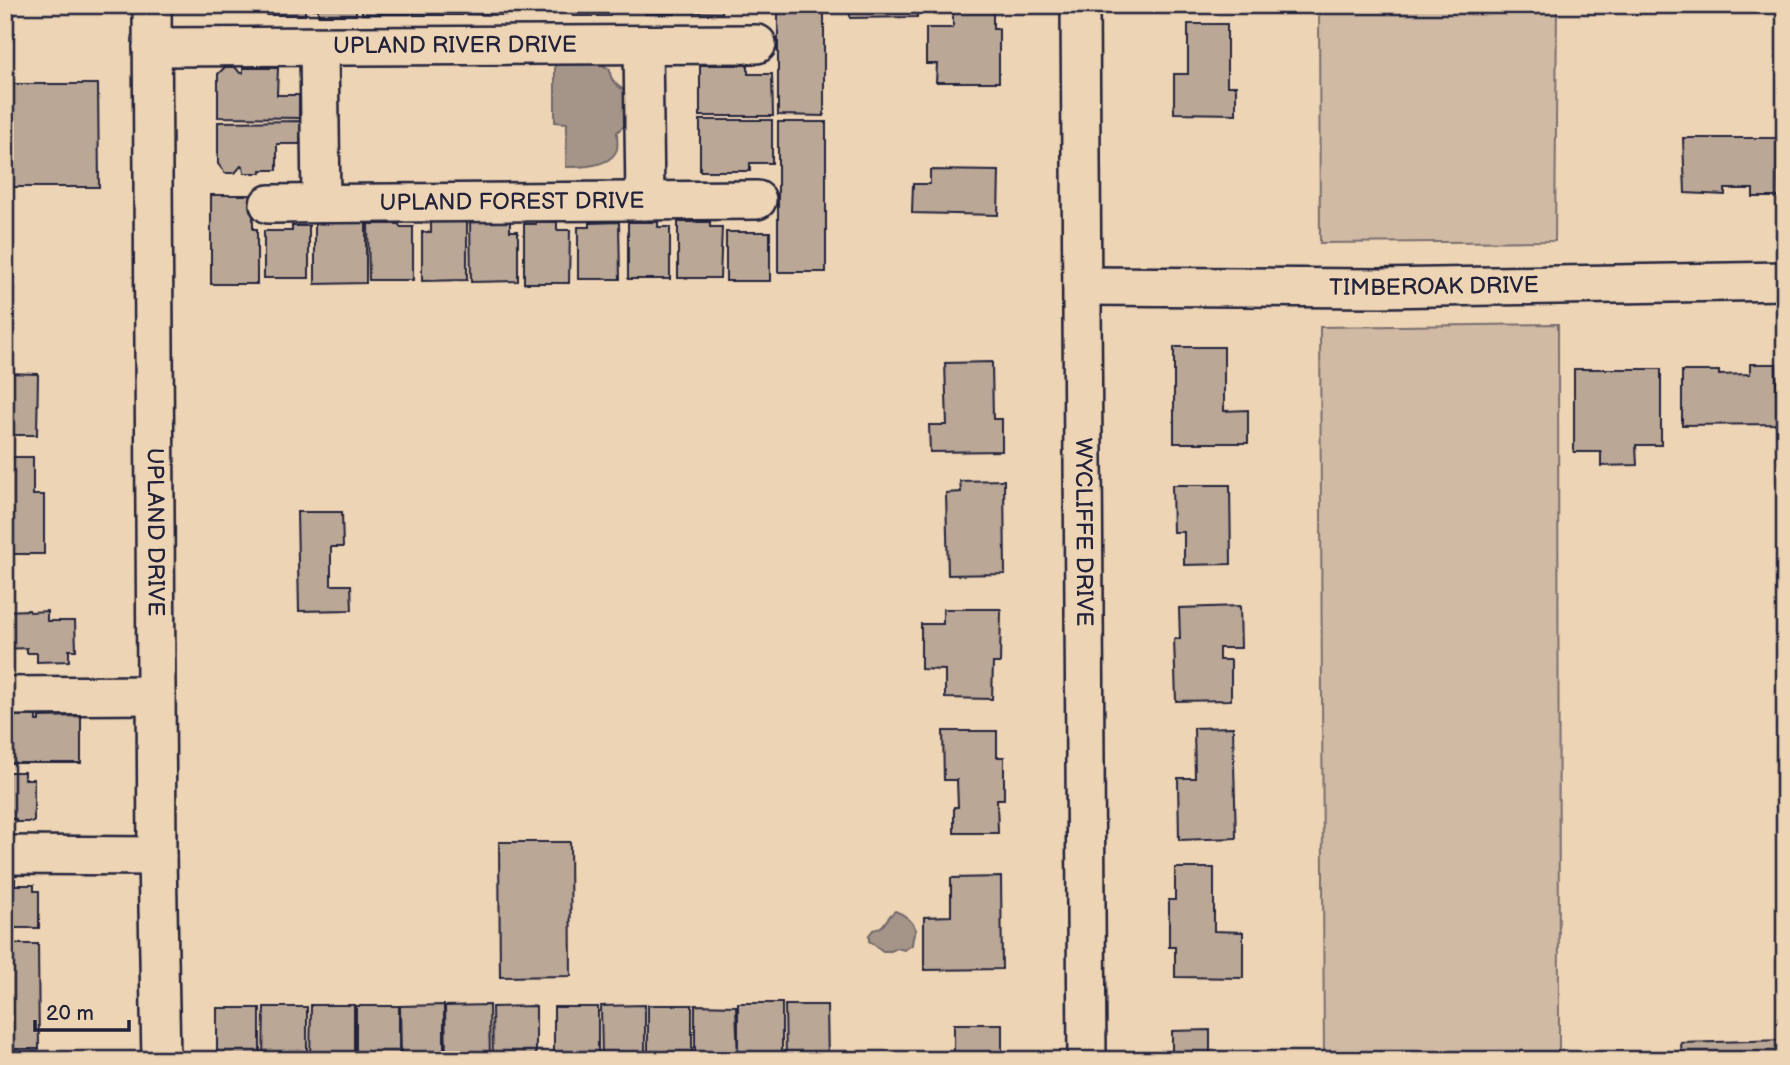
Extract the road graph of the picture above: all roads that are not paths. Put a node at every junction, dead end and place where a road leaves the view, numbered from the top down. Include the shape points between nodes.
1 (152, 5) edge
2 (1080, 5) edge
3 (757, 44) dead end
4 (643, 45) junction
5 (152, 47) junction
6 (320, 47) junction
7 (757, 200) dead end
8 (645, 201) junction
9 (321, 203) junction
10 (269, 204) dead end
11 (1785, 281) edge
12 (1082, 286) junction
13 (156, 695) junction
14 (5, 696) edge
15 (5, 855) edge
16 (157, 856) junction
17 (161, 1060) edge
18 (1087, 1060) edge

1 - 5 street, UPLAND DRIVE
2 - 12 street, WYCLIFFE DRIVE
3 - 4 street, UPLAND RIVER DRIVE
4 - 6 street, UPLAND RIVER DRIVE
4 - 8 street
5 - 6 street, UPLAND RIVER DRIVE
5 - 13 street, UPLAND DRIVE
6 - 9 street
7 - 8 street, UPLAND FOREST DRIVE
8 - 9 street, UPLAND FOREST DRIVE
9 - 10 street, UPLAND FOREST DRIVE
11 - 12 street, TIMBEROAK DRIVE via 1380,288
12 - 18 street, WYCLIFFE DRIVE
13 - 14 street
13 - 16 street, UPLAND DRIVE
15 - 16 street
16 - 17 street, UPLAND DRIVE

